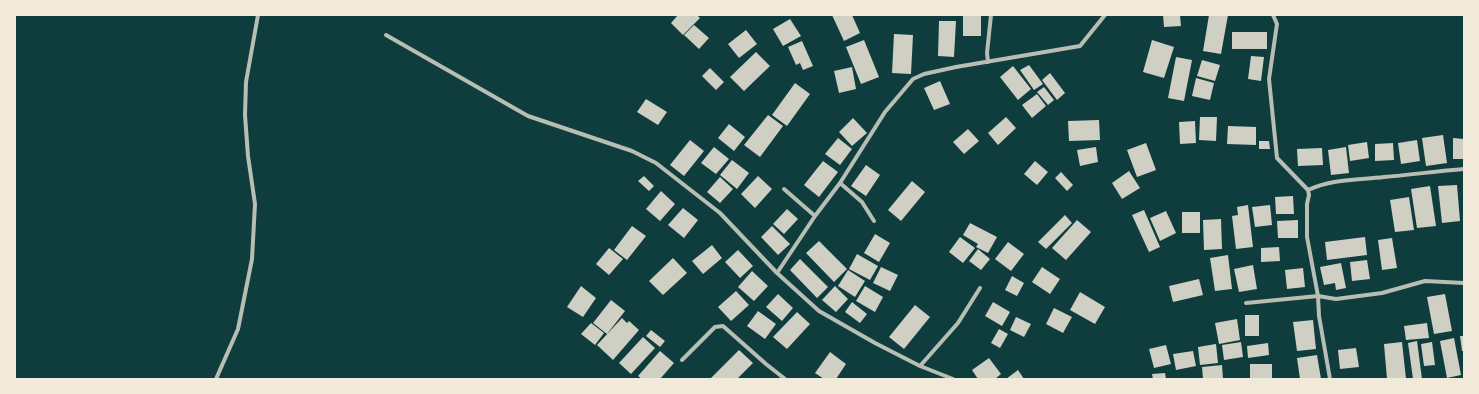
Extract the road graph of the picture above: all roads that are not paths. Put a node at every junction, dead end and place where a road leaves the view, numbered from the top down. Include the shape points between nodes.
1 (258, 15) edge
2 (990, 15) edge
3 (1104, 15) edge
4 (1273, 15) edge
5 (386, 35) dead end
6 (988, 62) junction
7 (1464, 169) edge
8 (840, 183) junction
9 (784, 189) dead end
10 (1308, 190) junction
11 (815, 216) junction
12 (874, 221) dead end
13 (777, 273) junction
14 (1464, 283) edge
15 (980, 288) dead end
16 (1318, 296) junction
17 (1246, 303) dead end
18 (682, 360) dead end
19 (920, 366) junction
20 (216, 379) edge
21 (784, 379) edge
22 (953, 379) edge
23 (1330, 379) edge

1 - 20 street via 246,82 245,114 248,156 256,204 252,259 238,329
2 - 6 street via 986,53
3 - 6 street via 1080,46
4 - 10 street via 1277,24 1269,79 1277,158
5 - 13 street via 528,116 632,151 656,163 720,213
6 - 8 street via 924,74 913,79 885,112
7 - 10 street via 1361,180 1338,180
8 - 11 street
8 - 12 street via 862,202
9 - 11 street
10 - 16 street via 1307,236
11 - 13 street
13 - 19 street via 819,311
14 - 16 street via 1425,281 1382,293 1336,299
15 - 19 street via 958,323
16 - 17 street
16 - 23 street
18 - 21 street via 715,327 723,326
19 - 22 street

